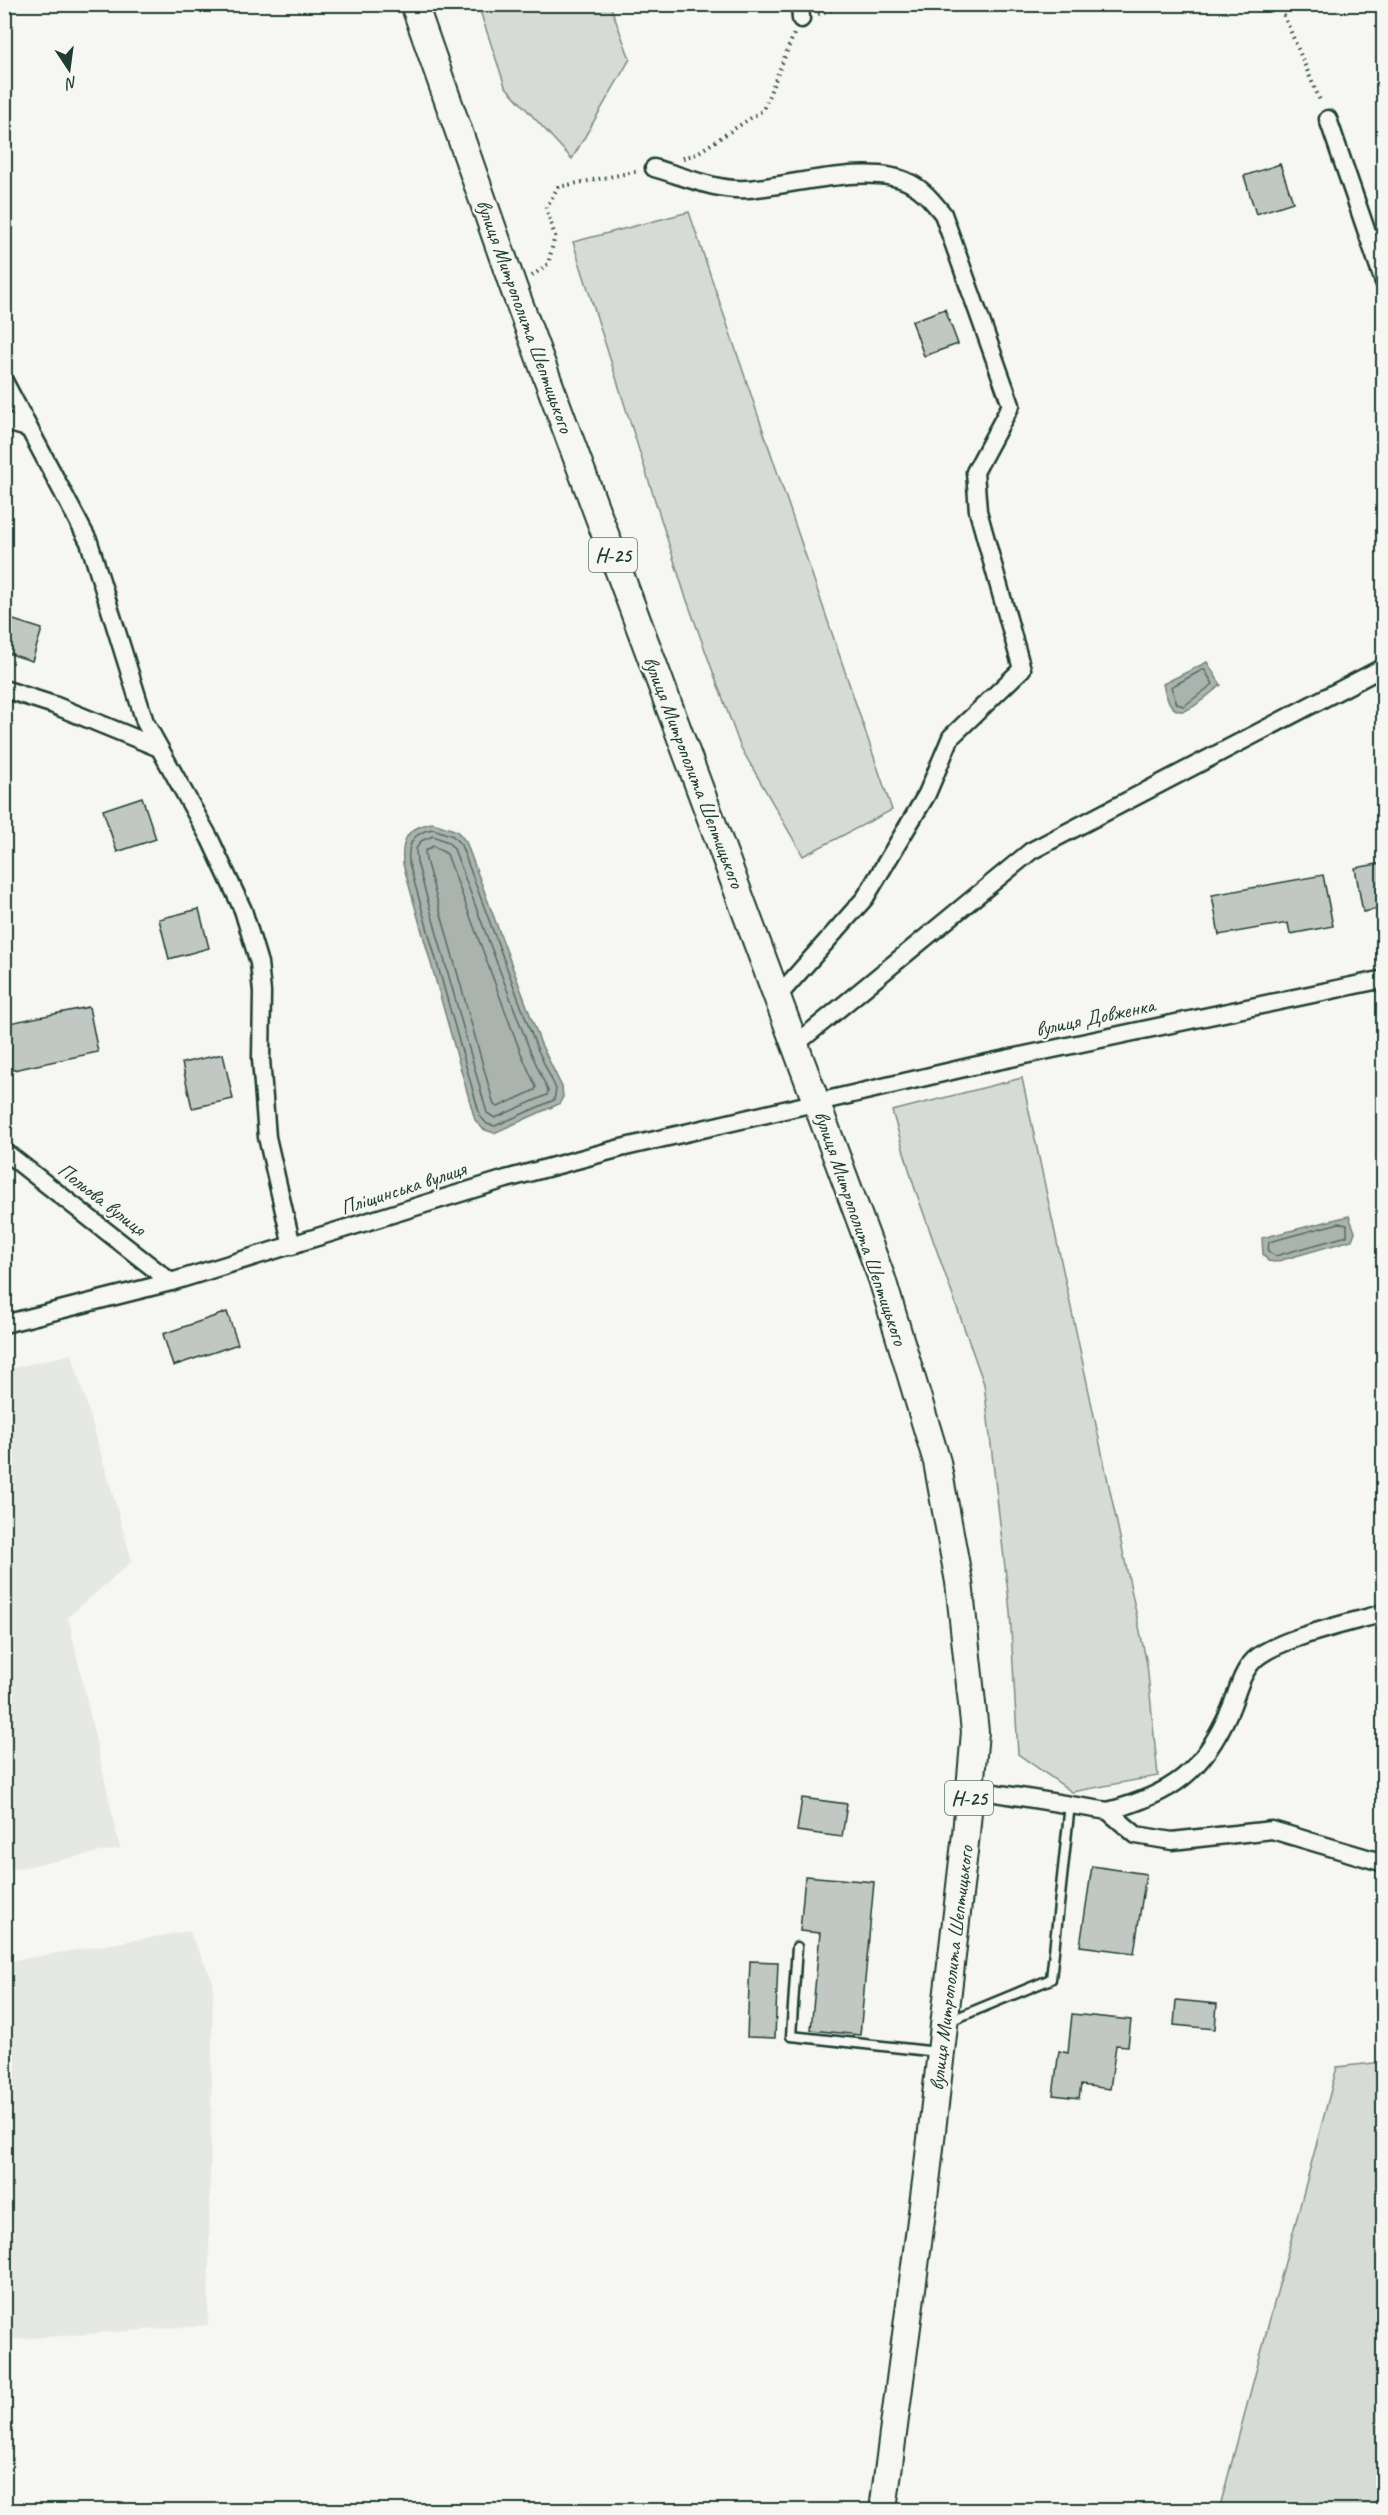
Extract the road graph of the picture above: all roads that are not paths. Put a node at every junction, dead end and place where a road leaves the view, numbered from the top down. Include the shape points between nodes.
1 (414, 4) edge
2 (1328, 119) road end
3 (654, 168) dead end
4 (1383, 282) edge
5 (4, 381) edge
6 (4, 420) edge
7 (27, 428) junction
8 (1383, 668) edge
9 (4, 689) edge
10 (157, 747) junction
11 (1383, 979) edge
12 (778, 996) junction
13 (796, 1044) junction
14 (818, 1104) junction
15 (4, 1151) edge
16 (292, 1246) junction
17 (171, 1282) junction
18 (4, 1324) edge
19 (1383, 1613) edge
20 (970, 1789) junction
21 (1070, 1804) junction
22 (1108, 1811) junction
23 (1383, 1863) edge
24 (797, 1947) dead end
25 (944, 2023) junction
26 (941, 2052) junction
27 (883, 2511) edge

1 - 12 main road, вулиця Митрополита Шептицького / Н-25 via 514,289
2 - 4 street
3 - 12 street via 717,186 746,189 876,175 918,188 943,214 1011,405 975,472 978,511 1022,669 951,737 927,794 865,898
5 - 7 street
6 - 7 street
7 - 10 street via 89,542 136,700
8 - 13 street via 1031,850
9 - 10 street
10 - 16 street via 231,881 259,963 263,1104
11 - 14 street, вулиця Довженка via 973,1066
12 - 13 main road, вулиця Митрополита Шептицького / Н-25
13 - 14 main road, вулиця Митрополита Шептицького / Н-25
14 - 16 street, Пліщинська вулиця via 621,1148 517,1176
14 - 20 main road, вулиця Митрополита Шептицького / Н-25 via 882,1279 937,1462 959,1582 975,1732
15 - 17 street, Польова вулиця
16 - 17 street, Пліщинська вулиця
17 - 18 street, Пліщинська вулиця
19 - 22 street via 1278,1646 1254,1660 1210,1747 1190,1772 1167,1790
20 - 21 street
20 - 25 main road, вулиця Митрополита Шептицького / Н-25
21 - 22 street
21 - 25 lane via 1051,1979
22 - 23 street via 1136,1835 1172,1841 1272,1830
24 - 26 lane via 791,2036
25 - 26 main road, вулиця Митрополита Шептицького / Н-25
26 - 27 main road, вулиця Митрополита Шептицького / Н-25

